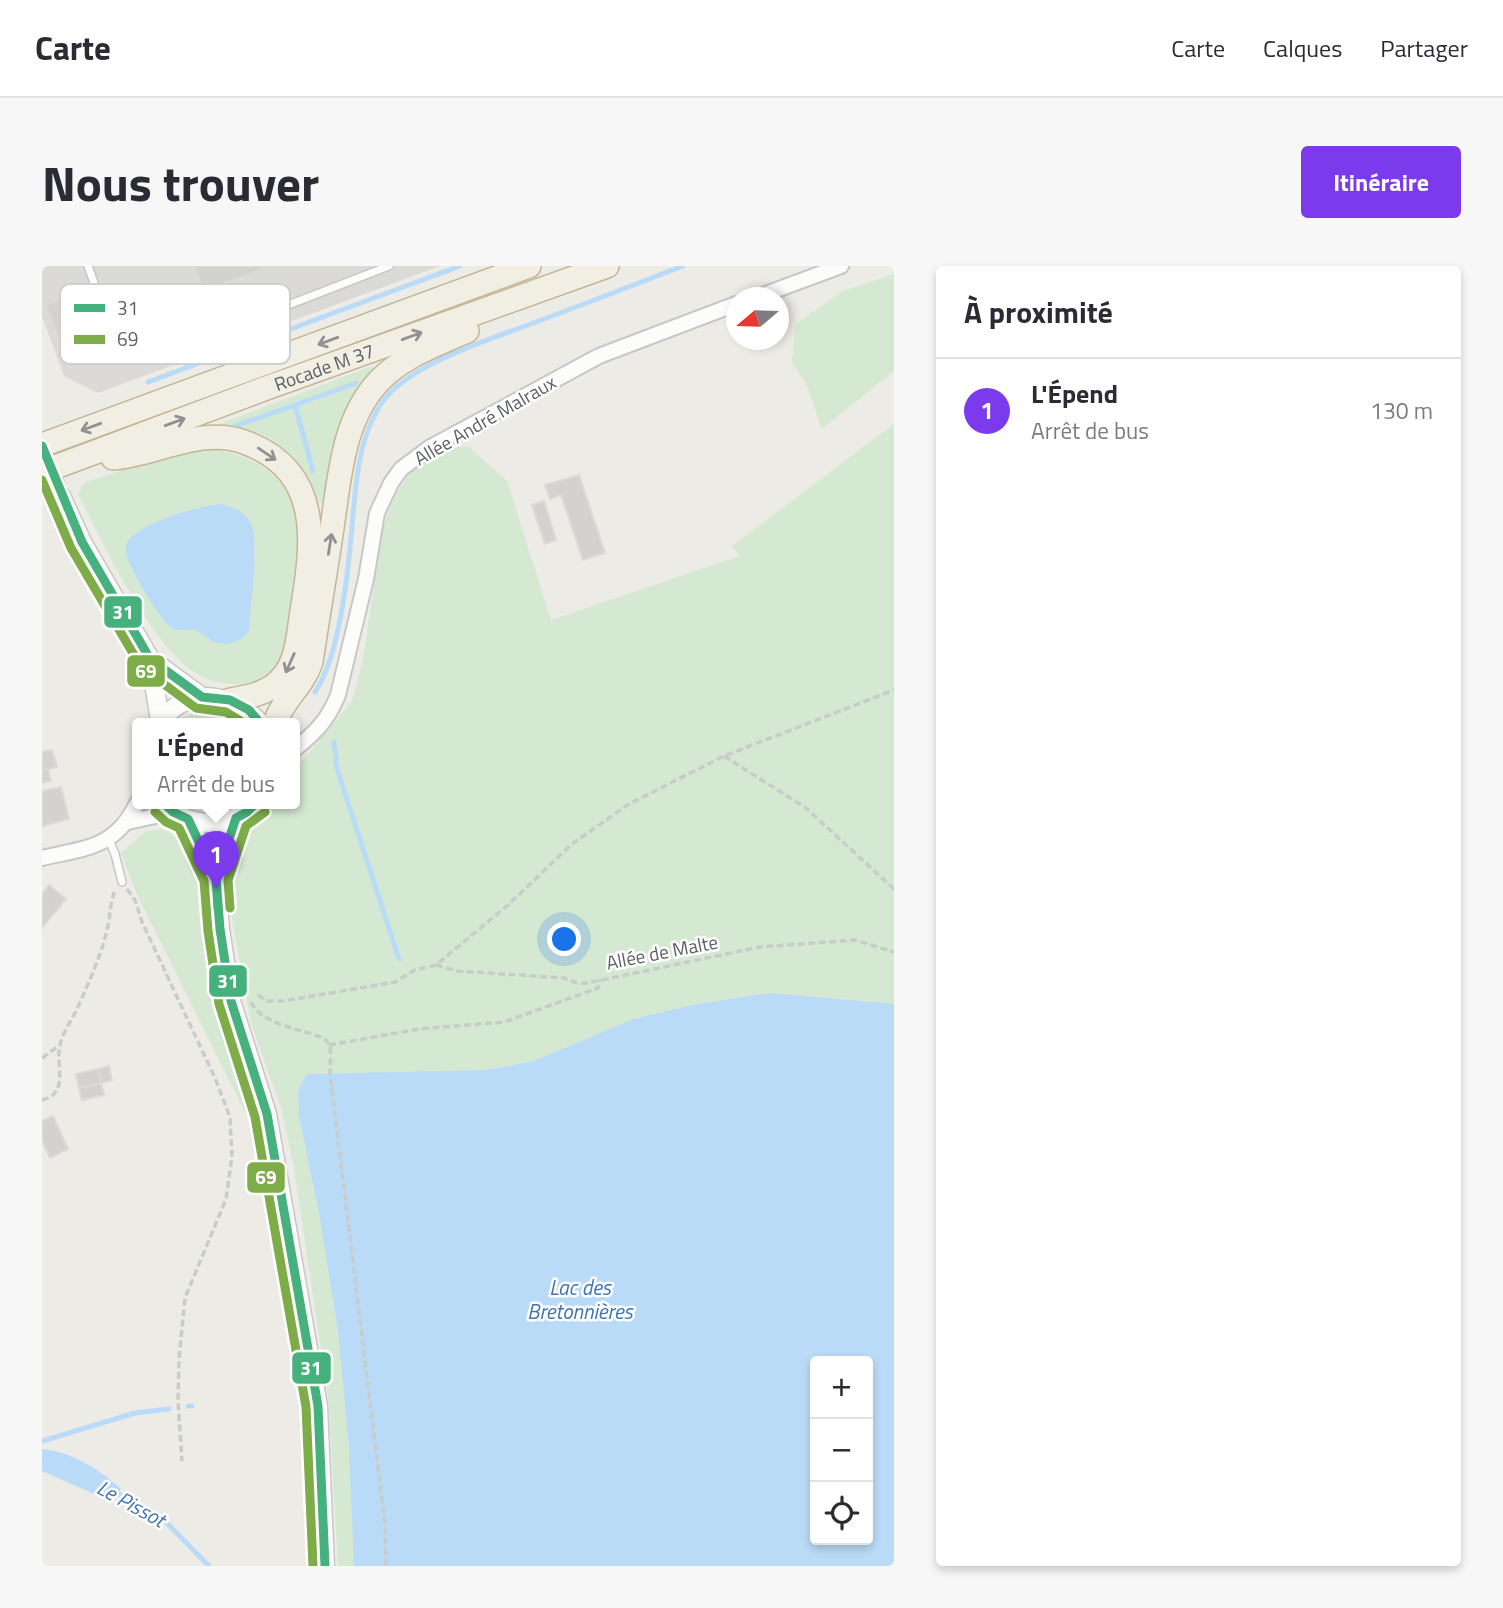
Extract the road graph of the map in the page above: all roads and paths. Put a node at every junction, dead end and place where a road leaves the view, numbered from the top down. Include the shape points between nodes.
1 (88, 266) edge
2 (389, 266) edge
3 (529, 266) edge
4 (607, 266) edge
5 (841, 266) edge
6 (95, 284) edge
7 (556, 285) junction
8 (785, 287) edge
9 (290, 304) edge
10 (726, 308) edge
11 (290, 354) edge
12 (262, 364) edge
13 (42, 445) edge
14 (82, 457) junction
15 (42, 472) edge
16 (61, 496) tunnel mouth
17 (150, 659) junction
18 (894, 690) edge
19 (202, 697) junction
20 (230, 700) junction
21 (160, 718) edge
22 (164, 718) edge
23 (256, 718) edge
24 (277, 718) edge
25 (300, 745) edge
26 (723, 756) junction
27 (134, 809) edge
28 (248, 809) edge
29 (175, 811) edge
30 (236, 818) junction
31 (128, 822) junction
32 (109, 840) junction
33 (42, 858) edge
34 (216, 878) junction
35 (122, 882) junction
36 (894, 889) edge
37 (894, 952) edge
38 (436, 965) junction
39 (601, 979) junction
40 (258, 995) dead end
41 (250, 997) dead end
42 (60, 1045) junction
43 (329, 1045) junction
44 (42, 1058) edge
45 (42, 1100) edge
46 (182, 1461) dead end
47 (325, 1566) edge
48 (386, 1566) edge

1 - 6 lane
2 - 9 lane
3 -> 11 highway, Rocade M 37
4 - 7 highway, Rocade M 37
5 - 8 street
14 -> 7 highway, Rocade M 37
24 -> 7 highway via 283,703 303,681 310,662 347,442 367,395 415,354
10 - 25 street, Allée André Malraux via 599,356 429,448 401,470 377,513 338,695 320,729
12 -> 13 highway, Rocade M 37
14 - 15 highway, Rocade M 37
14 -> 20 highway via 116,458 185,441 243,441 262,450 299,487 309,514 311,543 293,660 269,688
16 - 17 street via 82,542
17 - 19 street
17 - 21 street
18 - 26 path
19 - 20 street
19 - 22 street via 179,705
20 - 23 street
26 - 36 path via 806,808
26 - 38 path via 629,804 581,836
27 - 31 street
28 - 30 street
29 - 30 street via 213,824
29 - 31 street
29 - 34 street
30 - 34 street
31 - 32 street
32 - 33 street
32 - 35 lane
34 - 47 street via 229,992 267,1114 318,1406
35 - 42 path via 111,896 108,927 94,971
35 - 46 path via 135,900 230,1117 232,1156 226,1199 185,1298 178,1401
37 - 39 path, Allée de Malte via 855,940 760,947
38 - 39 path, Allée de Malte via 577,983
38 - 40 path via 395,982 283,1001 267,1001
39 - 43 path via 598,988 504,1022
41 - 43 path via 258,1012 292,1030 323,1038
42 - 44 path
42 - 45 path via 57,1092
43 - 48 path

